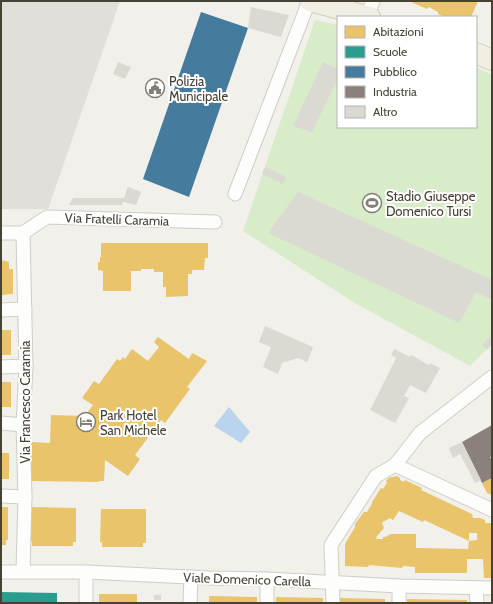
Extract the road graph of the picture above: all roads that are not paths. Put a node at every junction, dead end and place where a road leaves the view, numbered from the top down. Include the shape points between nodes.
1 (310, 1) edge
2 (370, 11) edge
3 (477, 53) edge
4 (492, 60) edge
5 (235, 194) dead end
6 (215, 222) dead end
7 (1, 233) edge
8 (23, 233) junction
9 (24, 309) junction
10 (1, 310) edge
11 (1, 366) edge
12 (26, 366) junction
13 (492, 377) edge
14 (1, 423) edge
15 (23, 425) junction
16 (395, 465) junction
17 (1, 496) edge
18 (25, 497) junction
19 (492, 510) edge
20 (1, 572) edge
21 (23, 572) junction
22 (86, 572) junction
23 (191, 577) junction
24 (267, 579) junction
25 (333, 582) junction
26 (398, 586) junction
27 (476, 588) junction
28 (492, 588) edge
29 (86, 603) edge
30 (190, 603) edge
31 (267, 603) edge
32 (333, 603) edge
33 (399, 603) edge
34 (477, 603) edge

1 - 2 main road
1 - 5 street
3 - 4 main road
6 - 8 street, Via Fratelli Caramia via 47,217
7 - 8 street
8 - 9 street, Via Francesco Caramia
9 - 10 street
9 - 12 street, Via Francesco Caramia
11 - 12 street
12 - 15 street, Via Francesco Caramia
13 - 16 street via 420,433
14 - 15 street
15 - 18 street, Via Francesco Caramia
16 - 19 street
16 - 25 street via 376,476 331,545
17 - 18 street
18 - 21 street, Via Francesco Caramia
20 - 21 street, Viale Domenico Carella
21 - 22 street, Viale Domenico Carella
22 - 23 street, Viale Domenico Carella
22 - 29 street
23 - 24 street, Viale Domenico Carella
23 - 30 street
24 - 25 street, Viale Domenico Carella
24 - 31 street
25 - 26 street, Viale Domenico Carella
25 - 32 street
26 - 27 street, Viale Domenico Carella
26 - 33 street
27 - 28 street, Viale Domenico Carella
27 - 34 street

